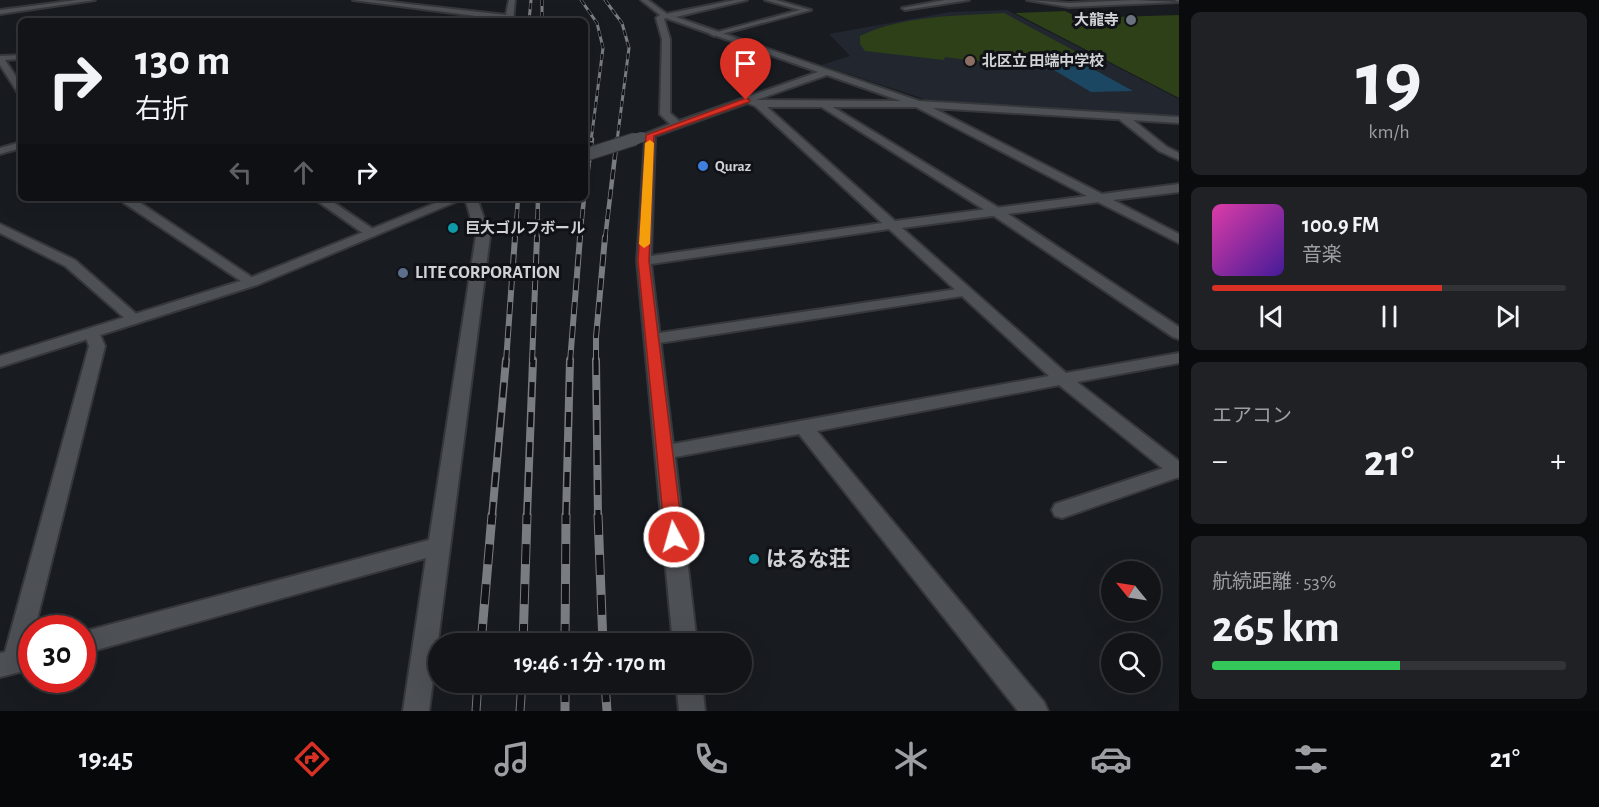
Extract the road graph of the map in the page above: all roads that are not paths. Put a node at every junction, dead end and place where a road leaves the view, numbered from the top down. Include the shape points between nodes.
1 (92, 0) edge
2 (356, 0) edge
3 (512, 0) edge
4 (644, 0) edge
5 (744, 0) edge
6 (768, 0) edge
7 (966, 0) edge
8 (1030, 0) edge
9 (1178, 0) edge
10 (79, 1) edge
11 (944, 1) edge
12 (905, 8) dead end
13 (0, 12) edge
14 (453, 12) junction
15 (665, 15) junction
16 (442, 17) dead end
17 (495, 18) edge
18 (509, 18) edge
19 (714, 34) junction
20 (18, 57) edge
21 (0, 58) edge
22 (829, 71) junction
23 (18, 86) edge
24 (746, 100) junction
25 (758, 104) junction
26 (823, 104) junction
27 (918, 104) junction
28 (1124, 118) junction
29 (1179, 120) edge
30 (678, 125) junction
31 (646, 136) junction
32 (18, 146) edge
33 (0, 151) edge
34 (588, 154) edge
35 (1179, 157) edge
36 (1179, 189) edge
37 (1098, 197) junction
38 (130, 201) edge
39 (324, 201) edge
40 (452, 201) edge
41 (472, 201) edge
42 (995, 212) junction
43 (892, 225) junction
44 (0, 228) edge
45 (372, 233) junction
46 (1179, 239) edge
47 (644, 261) junction
48 (252, 282) junction
49 (964, 292) junction
50 (134, 319) junction
51 (92, 333) junction
52 (1179, 334) edge
53 (653, 339) junction
54 (1179, 358) edge
55 (0, 362) edge
56 (1060, 378) junction
57 (804, 427) junction
58 (666, 452) junction
59 (1178, 471) edge
60 (1062, 510) dead end
61 (439, 546) junction
62 (684, 633) edge
63 (96, 639) edge
64 (15, 661) edge
65 (690, 693) edge
66 (416, 711) edge
67 (692, 711) edge
68 (1035, 711) edge

1 - 10 street
2 - 14 street
3 - 18 street
4 - 15 street
5 - 15 street
6 - 19 street via 808,10
7 - 11 street
8 - 9 street via 1069,5
10 - 13 street
11 - 12 street
14 - 16 street
14 - 17 street
15 - 19 street
15 - 30 street via 660,18 666,39 665,114
19 - 22 street
20 - 21 street
21 - 23 street
22 - 24 street
22 - 27 street
24 - 25 street
24 - 30 street
25 - 26 street
25 - 43 street
26 - 27 street
26 - 42 street
27 - 28 street
27 - 37 street
28 - 29 street
28 - 35 street
30 - 31 street
31 - 34 street, bridge
31 - 47 street
32 - 33 street
36 - 37 street
37 - 42 street
37 - 46 street
38 - 48 street
39 - 45 street
40 - 45 street
41 - 61 street via 483,236
42 - 43 street
42 - 52 street
43 - 47 street
43 - 49 street
44 - 50 street via 70,263
45 - 48 street
47 - 53 street
48 - 50 street
49 - 53 street
49 - 56 street
50 - 51 street
51 - 55 street
51 - 64 street via 98,346
53 - 58 street
54 - 56 street
56 - 57 street
56 - 59 street
57 - 58 street
57 - 68 street
58 - 62 street
59 - 60 street
61 - 63 street
61 - 66 street
65 - 67 street

